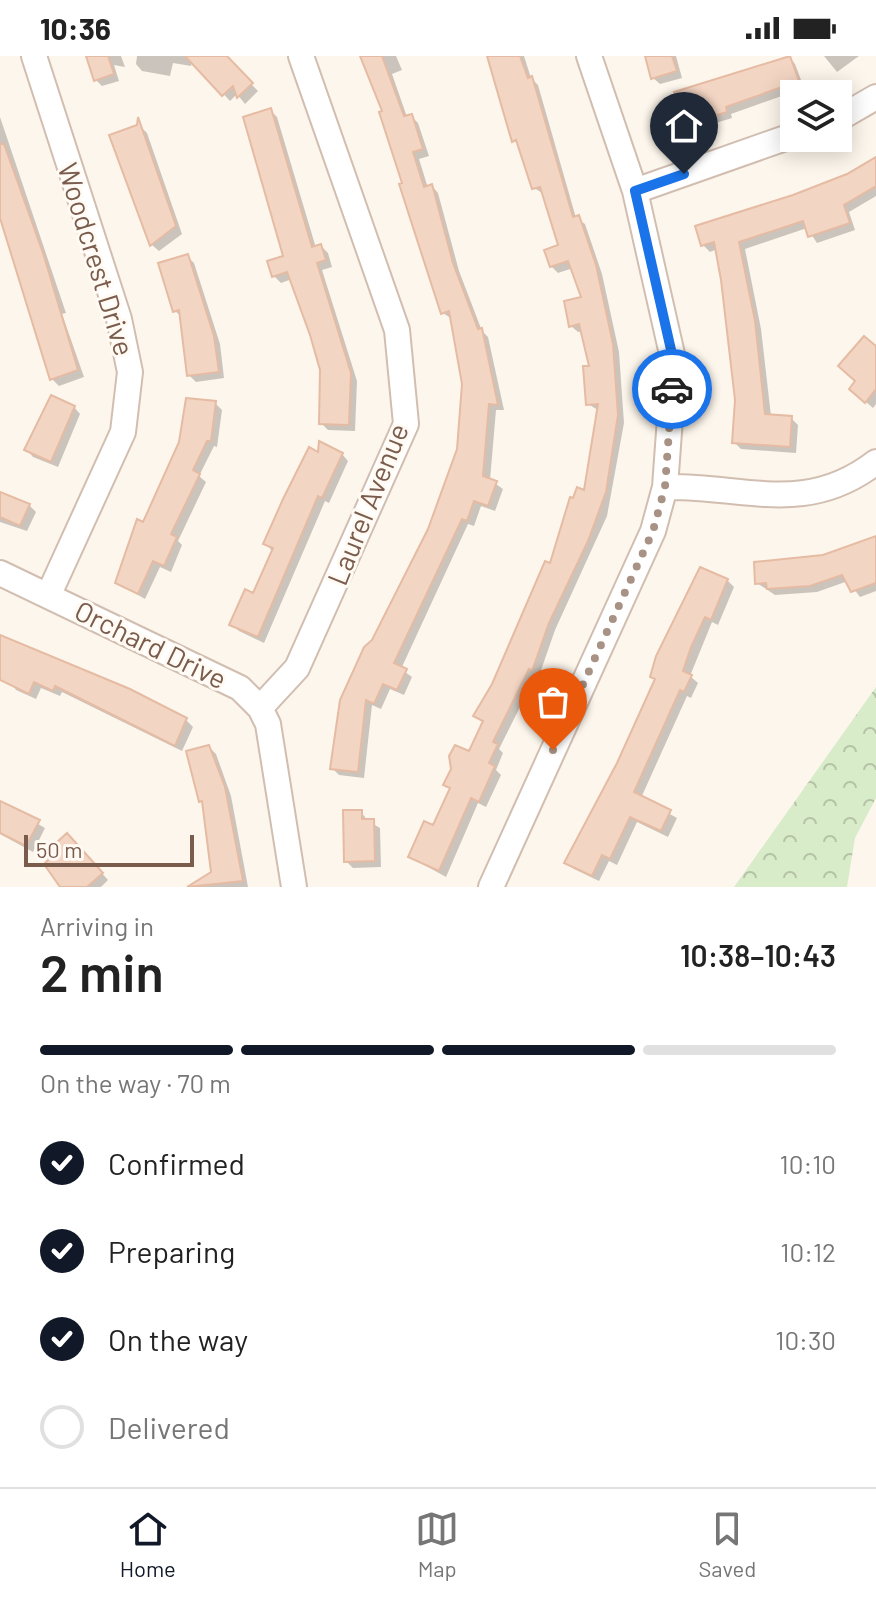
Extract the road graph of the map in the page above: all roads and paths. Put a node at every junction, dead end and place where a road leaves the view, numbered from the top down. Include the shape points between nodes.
1 (34, 56) edge
2 (301, 56) edge
3 (589, 56) edge
4 (876, 97) edge
5 (852, 111) edge
6 (780, 140) edge
7 (635, 191) junction
8 (876, 462) edge
9 (665, 487) junction
10 (0, 573) edge
11 (49, 594) junction
12 (260, 708) junction
13 (294, 887) edge
14 (491, 887) edge

1 - 11 street, Woodcrest Drive via 119,319 130,372 123,432
2 - 12 street, Laurel Avenue via 397,330 406,424 297,668
3 - 7 street
4 - 5 street
6 - 7 street
7 - 9 street via 674,363
8 - 9 street via 800,496
9 - 14 street via 653,531
10 - 11 street, Orchard Drive
11 - 12 street, Orchard Drive via 240,688
12 - 13 street via 268,724

